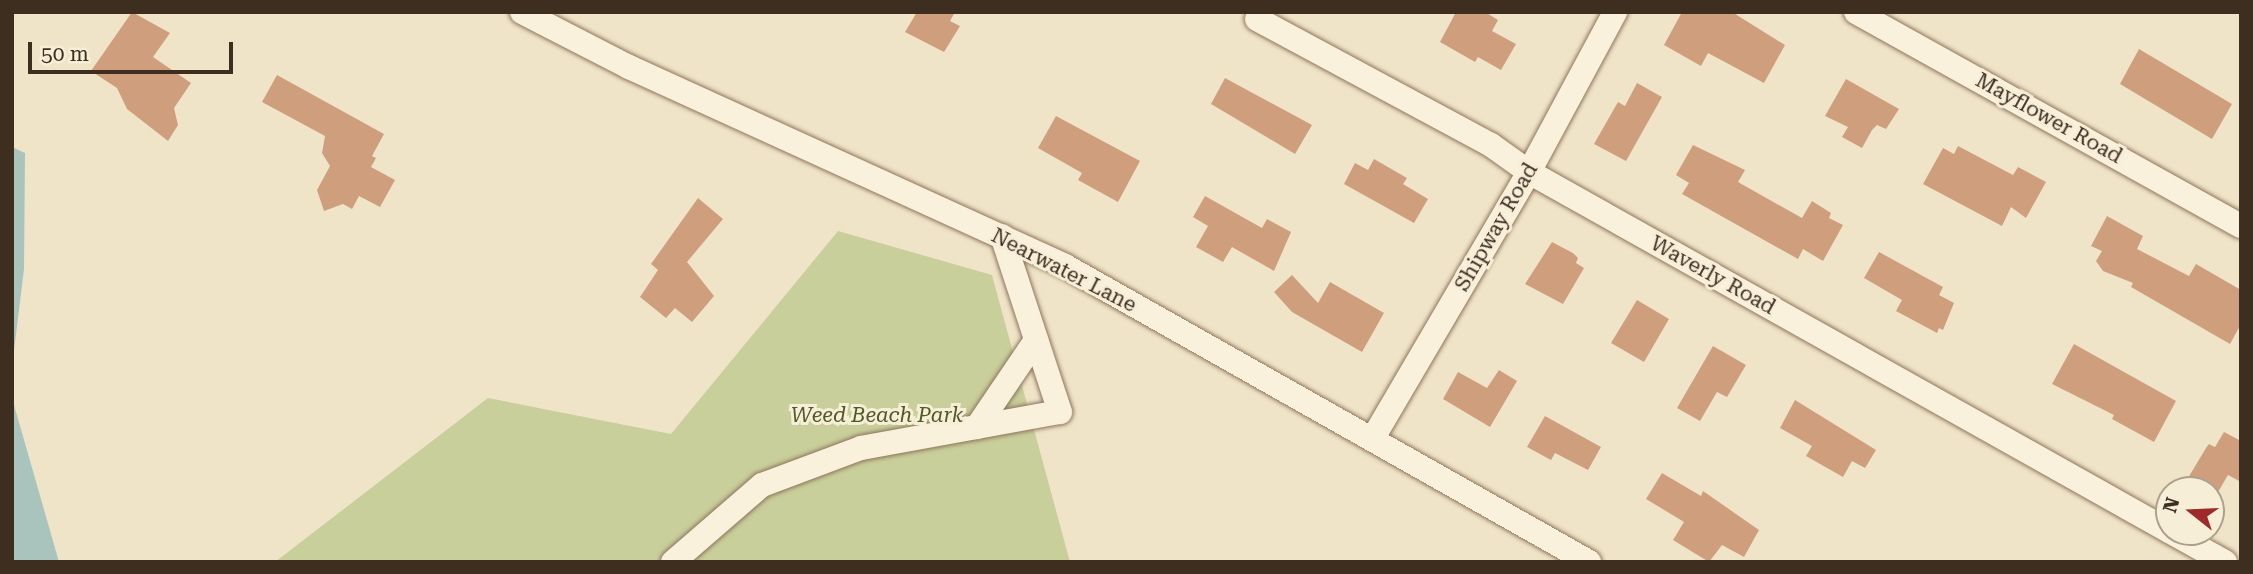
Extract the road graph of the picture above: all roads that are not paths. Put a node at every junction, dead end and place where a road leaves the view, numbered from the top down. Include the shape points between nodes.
1 (522, 12) edge
2 (1615, 12) edge
3 (1856, 12) edge
4 (1257, 19) dead end
5 (1529, 172) junction
6 (2241, 226) edge
7 (1002, 236) junction
8 (1036, 340) junction
9 (977, 427) junction
10 (1373, 438) junction
11 (2155, 523) edge
12 (2197, 546) edge
13 (673, 562) edge
14 (1589, 562) edge
15 (2225, 562) edge

1 - 7 street, Nearwater Lane via 629,66
2 - 5 street, Shipway Road
3 - 6 street, Mayflower Road
4 - 5 street, Waverly Road via 1491,145
5 - 10 street, Shipway Road
5 - 11 street, Waverly Road
7 - 8 street
7 - 10 street, Nearwater Lane via 1065,266
8 - 9 street
8 - 9 street via 1060,412
9 - 13 street via 861,448 762,485
10 - 14 street, Nearwater Lane
12 - 15 street, Waverly Road

